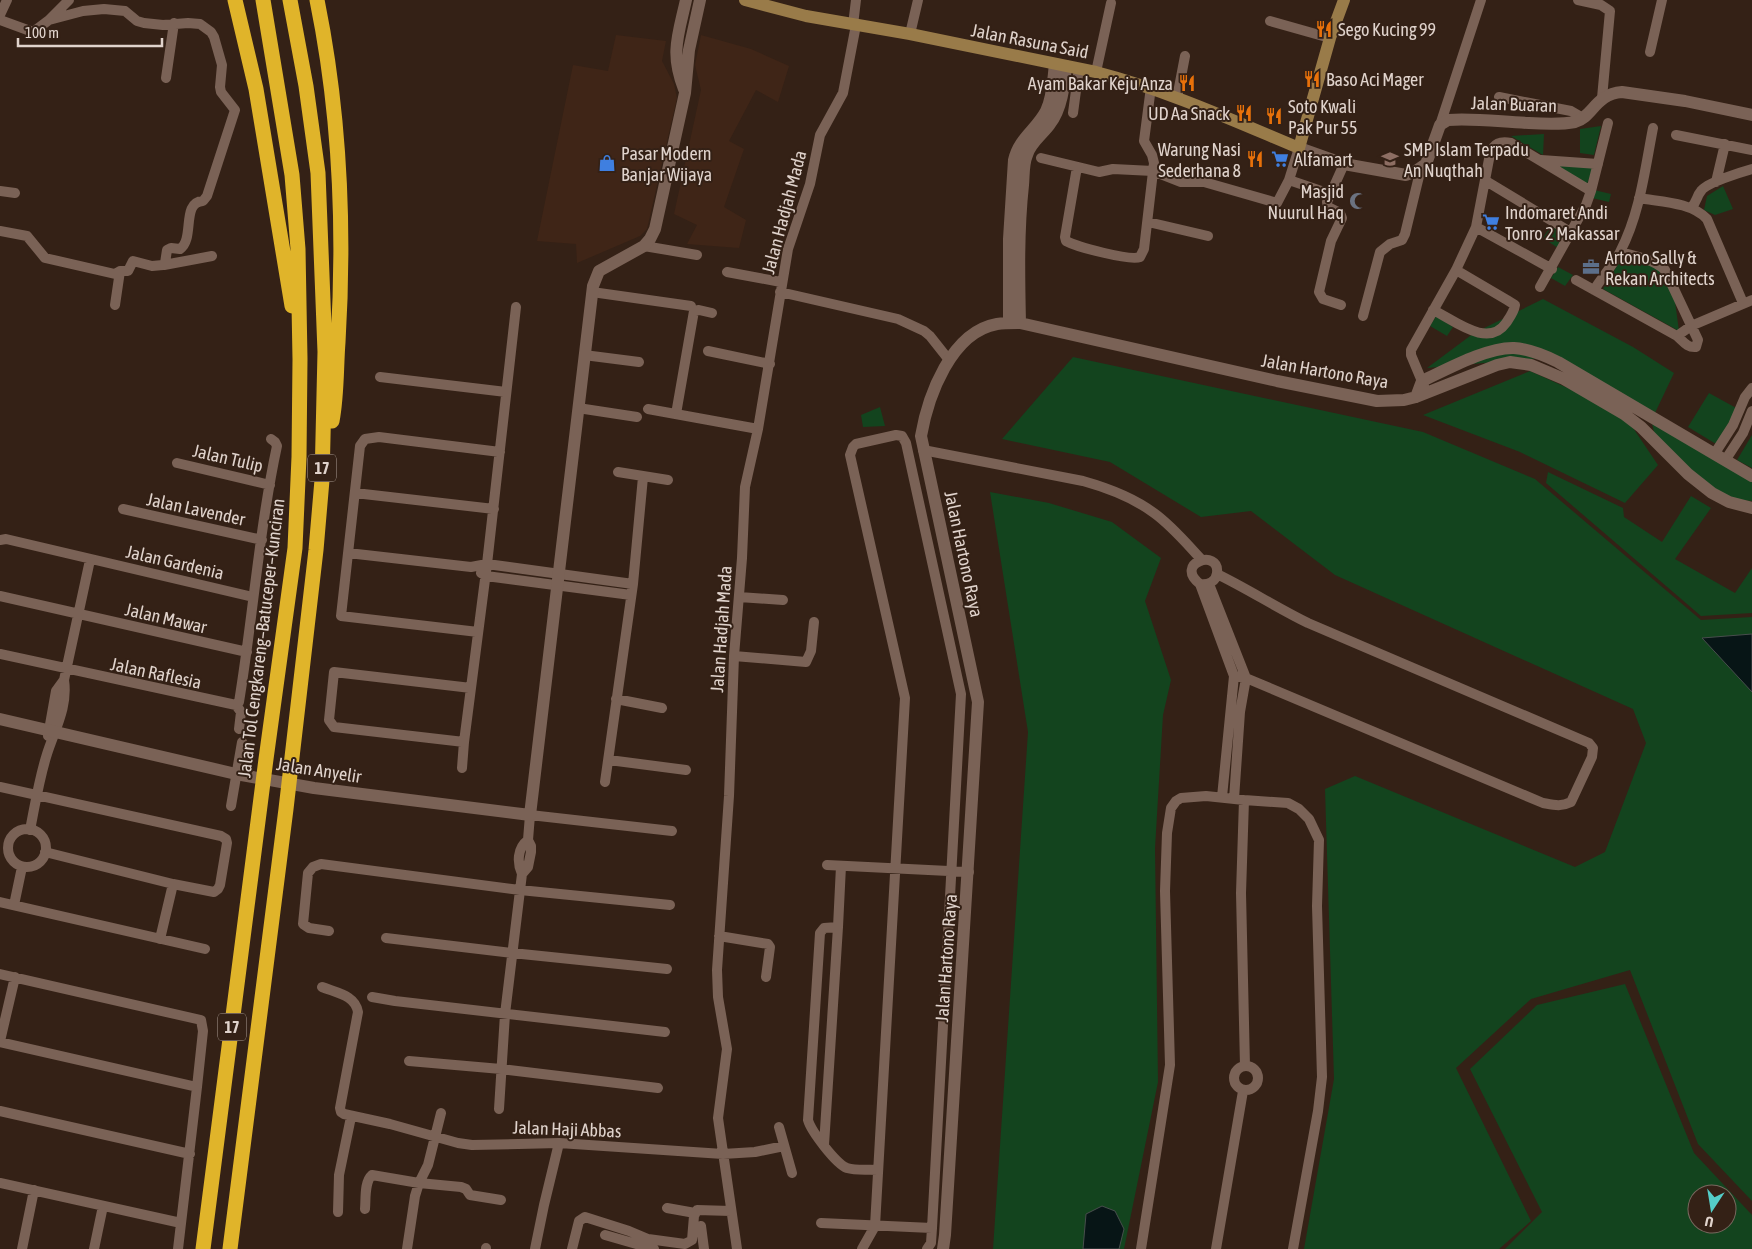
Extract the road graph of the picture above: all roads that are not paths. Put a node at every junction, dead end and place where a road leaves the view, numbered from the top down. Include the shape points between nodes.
1 (7, 0) edge
2 (69, 0) edge
3 (235, 0) edge
4 (263, 0) edge
5 (290, 0) edge
6 (317, 0) edge
7 (686, 0) edge
8 (700, 0) edge
9 (745, 0) edge
10 (856, 0) edge
11 (918, 0) edge
12 (1344, 0) edge
13 (1481, 0) edge
14 (1578, 0) edge
15 (1662, 0) edge
16 (1111, 3) dead end
17 (0, 15) edge
18 (0, 20) edge
19 (49, 20) junction
20 (1270, 21) dead end
21 (174, 23) junction
22 (854, 25) junction
23 (678, 32) junction
24 (692, 34) junction
25 (910, 34) junction
26 (1330, 38) junction
27 (1650, 52) dead end
28 (1185, 56) dead end
29 (1067, 66) junction
30 (1096, 72) junction
31 (166, 78) dead end
32 (1150, 87) junction
33 (685, 93) junction
34 (1499, 96) dead end
35 (1177, 98) junction
36 (1602, 98) junction
37 (1073, 113) dead end
38 (1752, 116) edge
39 (1583, 118) junction
40 (1608, 123) dead end
41 (1440, 125) junction
42 (1653, 128) dead end
43 (1676, 134) dead end
44 (1725, 144) junction
45 (1299, 148) junction
46 (1752, 150) edge
47 (1041, 158) dead end
48 (1540, 160) junction
49 (1344, 164) junction
50 (1598, 164) junction
51 (1077, 167) junction
52 (1421, 168) junction
53 (1752, 170) edge
54 (1153, 171) junction
55 (1289, 180) junction
56 (1486, 181) junction
57 (1716, 182) junction
58 (0, 191) edge
59 (1591, 191) junction
60 (15, 193) dead end
61 (1330, 194) junction
62 (1639, 198) junction
63 (1691, 208) junction
64 (1148, 222) junction
65 (1476, 228) junction
66 (0, 231) edge
67 (1572, 233) junction
68 (1208, 236) dead end
69 (644, 246) junction
70 (1620, 252) junction
71 (697, 255) dead end
72 (212, 256) dead end
73 (164, 264) junction
74 (1552, 269) junction
75 (1456, 270) junction
76 (120, 272) junction
77 (727, 272) dead end
78 (1576, 280) dead end
79 (780, 287) junction
80 (1540, 287) dead end
81 (1594, 290) junction
82 (592, 292) junction
83 (1748, 301) edge
84 (115, 305) dead end
85 (1341, 305) dead end
86 (691, 306) dead end
87 (516, 308) dead end
88 (1433, 310) junction
89 (712, 312) dead end
90 (1363, 316) dead end
91 (1014, 323) junction
92 (1691, 326) junction
93 (1677, 336) junction
94 (708, 351) dead end
95 (584, 355) junction
96 (300, 359) junction
97 (948, 360) junction
98 (638, 362) dead end
99 (770, 364) junction
100 (380, 377) dead end
101 (1422, 381) junction
102 (1752, 388) edge
103 (506, 392) junction
104 (1422, 395) junction
105 (578, 408) junction
106 (648, 409) dead end
107 (1752, 411) edge
108 (676, 414) junction
109 (1648, 414) junction
110 (637, 417) dead end
111 (1641, 427) junction
112 (758, 429) junction
113 (271, 439) dead end
114 (923, 450) junction
115 (500, 452) junction
116 (1720, 456) junction
117 (177, 463) dead end
118 (618, 472) dead end
119 (1752, 476) edge
120 (643, 477) junction
121 (322, 480) junction
122 (668, 480) dead end
123 (270, 485) junction
124 (355, 493) junction
125 (1752, 508) edge
126 (123, 509) dead end
127 (494, 509) junction
128 (0, 540) edge
129 (262, 540) junction
130 (348, 553) junction
131 (90, 560) junction
132 (1202, 560) junction
133 (487, 564) junction
134 (471, 567) junction
135 (1217, 574) junction
136 (486, 576) junction
137 (558, 579) junction
138 (633, 584) junction
139 (1204, 584) junction
140 (631, 595) junction
141 (0, 596) edge
142 (254, 597) junction
143 (739, 597) junction
144 (783, 600) dead end
145 (78, 615) junction
146 (814, 622) dead end
147 (478, 632) junction
148 (247, 652) junction
149 (0, 654) edge
150 (734, 656) junction
151 (65, 675) junction
152 (1234, 676) junction
153 (1246, 678) junction
154 (471, 688) junction
155 (616, 699) junction
156 (238, 704) junction
157 (662, 708) dead end
158 (0, 719) edge
159 (239, 729) dead end
160 (52, 731) junction
161 (242, 742) dead end
162 (464, 742) junction
163 (609, 760) junction
164 (462, 768) dead end
165 (686, 770) dead end
166 (236, 774) junction
167 (605, 782) dead end
168 (0, 787) edge
169 (38, 796) junction
170 (1222, 797) junction
171 (1239, 800) junction
172 (231, 806) dead end
173 (530, 815) junction
174 (30, 830) junction
175 (672, 831) dead end
176 (4, 843) edge
177 (45, 852) junction
178 (827, 865) dead end
179 (22, 866) junction
180 (841, 866) junction
181 (896, 868) junction
182 (951, 872) junction
183 (969, 872) junction
184 (173, 884) junction
185 (520, 890) junction
186 (0, 902) edge
187 (14, 905) junction
188 (670, 905) dead end
189 (838, 927) junction
190 (329, 931) dead end
191 (719, 936) junction
192 (386, 938) dead end
193 (160, 939) junction
194 (204, 949) dead end
195 (512, 953) junction
196 (667, 969) dead end
197 (0, 974) edge
198 (15, 977) junction
199 (766, 978) dead end
200 (322, 987) dead end
201 (372, 997) dead end
202 (505, 1014) junction
203 (665, 1032) dead end
204 (0, 1041) edge
205 (409, 1061) dead end
206 (1245, 1066) junction
207 (501, 1069) junction
208 (197, 1087) junction
209 (658, 1088) dead end
210 (1243, 1091) junction
211 (499, 1109) dead end
212 (0, 1111) edge
213 (441, 1113) dead end
214 (351, 1117) junction
215 (779, 1126) dead end
216 (435, 1138) junction
217 (559, 1143) junction
218 (824, 1145) junction
219 (784, 1146) junction
220 (190, 1154) junction
221 (723, 1154) junction
222 (878, 1170) junction
223 (792, 1173) dead end
224 (0, 1183) edge
225 (419, 1183) junction
226 (34, 1190) junction
227 (501, 1200) dead end
228 (103, 1206) junction
229 (667, 1208) dead end
230 (365, 1209) dead end
231 (731, 1210) junction
232 (338, 1212) dead end
233 (695, 1213) junction
234 (181, 1223) junction
235 (821, 1224) dead end
236 (701, 1226) dead end
237 (875, 1226) junction
238 (932, 1228) junction
239 (604, 1235) dead end
240 (22, 1249) edge
241 (94, 1249) edge
242 (178, 1249) edge
243 (203, 1249) edge
244 (230, 1249) edge
245 (407, 1249) edge
246 (535, 1249) edge
247 (572, 1249) edge
248 (654, 1249) edge
249 (704, 1249) edge
250 (737, 1249) edge
251 (862, 1249) edge
252 (927, 1249) edge
253 (943, 1249) edge
254 (1141, 1249) edge
255 (1216, 1249) edge
256 (1293, 1249) edge

1 - 17 street
2 - 19 street
3 - 96 highway via 256,88
4 - 96 highway, Jalan Tol Cengkareng–Batuceper–Kunciran / 17 via 292,175 298,250
5 - 121 highway, 17 via 318,173 325,352
6 - 121 highway via 336,122 342,263 333,419
7 - 23 street
8 - 24 street
9 - 22 main road, Jalan Rasuna Said via 792,14
10 - 22 street, Jalan Hadjah Mada
11 - 25 street
12 - 26 main road
13 - 41 street
14 - 36 street via 1601,5 1610,11
15 - 27 street
16 - 30 street
18 - 19 street via 31,32
19 - 21 street via 104,9 125,11 144,23
20 - 26 street
21 - 31 street
21 - 73 street via 200,24 211,32 222,65 221,92 235,110 207,196 192,206 185,244 180,249 168,250
22 - 25 main road, Jalan Rasuna Said
22 - 79 street, Jalan Hadjah Mada via 843,93 820,135 810,184 788,249
23 - 24 street
23 - 33 street via 676,69
24 - 33 street
25 - 29 main road, Jalan Rasuna Said
26 - 45 main road
28 - 35 street
29 - 30 main road, Jalan Rasuna Said
29 - 37 street
29 - 91 street via 1056,114 1031,146 1025,161
30 - 32 main road, Jalan Rasuna Said
32 - 35 main road, Jalan Rasuna Said
32 - 54 street via 1144,142 1152,155
33 - 69 street via 654,229
34 - 39 street via 1571,111
35 - 45 main road, Jalan Rasuna Said
36 - 38 street via 1622,92 1685,101
36 - 39 street
39 - 41 street, Jalan Buaran via 1558,124 1448,120
40 - 50 street
41 - 52 street via 1428,162
42 - 62 street
43 - 44 street
44 - 46 street
44 - 57 street
45 - 49 street
45 - 55 street
47 - 51 street
48 - 50 street
48 - 56 street via 1511,143 1497,143 1490,154
48 - 59 street
49 - 52 street via 1406,175
49 - 61 street
50 - 59 street
51 - 54 street via 1102,173 1113,169
51 - 64 street via 1066,241 1137,258 1144,249
52 - 90 street via 1405,234 1402,240 1380,252
53 - 57 street
54 - 55 street via 1181,182 1204,182 1277,203
54 - 64 street
55 - 61 street
56 - 65 street
56 - 67 street
57 - 63 street via 1700,192
58 - 60 street
59 - 67 street
61 - 85 street via 1328,208 1340,213 1342,218 1331,241 1319,292 1323,299
62 - 63 street
62 - 70 street
63 - 83 street via 1707,219
64 - 68 street
65 - 74 street
65 - 75 street
66 - 76 street via 27,236 40,254 51,260 115,274
67 - 74 street
69 - 71 street
69 - 82 street via 603,268 596,276
70 - 81 street
70 - 92 street via 1659,264 1665,270
72 - 73 street
73 - 76 street via 152,266 133,261 128,271
74 - 80 street
75 - 88 street
75 - 88 street via 1508,300 1515,305 1514,310 1503,327 1488,335
76 - 84 street
77 - 79 street
78 - 81 street
79 - 97 street via 898,319 924,331
79 - 99 street, Jalan Hadjah Mada
81 - 93 street
82 - 86 street
82 - 95 street
83 - 92 street
87 - 103 street
88 - 101 street via 1411,350
89 - 108 street via 694,311
91 - 97 street, Jalan Hartono Raya via 996,324 978,332
91 - 104 street, Jalan Hartono Raya via 1364,399 1391,402
92 - 93 street
92 - 93 street via 1698,340 1696,347 1691,348
94 - 99 street
95 - 98 street
95 - 105 street
96 - 243 highway, Jalan Tol Cengkareng–Batuceper–Kunciran / 17 via 295,548
97 - 114 street, Jalan Hartono Raya via 924,418
99 - 112 street, Jalan Hadjah Mada
100 - 103 street
101 - 104 street
101 - 109 street via 1477,356 1502,349 1523,349 1558,362
102 - 116 street via 1745,397
103 - 115 street
104 - 111 street, Jalan Hartono Raya via 1497,364 1522,363 1564,379
105 - 110 street
105 - 137 street
106 - 108 street
107 - 116 street via 1743,432
108 - 112 street
109 - 111 street
109 - 116 street
111 - 125 street, Jalan Hartono Raya via 1688,474 1712,492 1729,502
112 - 143 street, Jalan Hadjah Mada via 745,487
113 - 123 street via 277,446
114 - 132 street via 1104,487 1154,513
114 - 183 street, Jalan Hartono Raya via 978,702
115 - 124 street via 369,437 360,446
115 - 127 street
116 - 119 street
117 - 123 street, Jalan Tulip
118 - 120 street
120 - 122 street
120 - 138 street
121 - 244 highway, 17 via 286,809
123 - 129 street
124 - 127 street
124 - 130 street
126 - 129 street, Jalan Lavender
127 - 133 street
128 - 131 street, Jalan Gardenia
129 - 142 street
130 - 134 street
130 - 147 street via 341,616
131 - 142 street, Jalan Gardenia
131 - 145 street
132 - 135 street via 1213,562
132 - 139 street via 1196,562 1192,574 1195,580
133 - 134 street
133 - 136 street
133 - 137 street
134 - 136 street
135 - 139 street via 1214,580
135 - 153 street via 1308,623 1589,743 1593,748 1592,757 1571,802 1564,806 1543,803
136 - 137 street
136 - 147 street
137 - 138 street
137 - 140 street
137 - 173 street
138 - 140 street
139 - 152 street
139 - 153 street
140 - 155 street
141 - 145 street, Jalan Mawar
142 - 148 street
143 - 144 street
143 - 150 street, Jalan Hadjah Mada
145 - 148 street, Jalan Mawar
145 - 151 street
146 - 150 street via 806,662
147 - 154 street
148 - 156 street
149 - 151 street, Jalan Raflesia
150 - 191 street, Jalan Hadjah Mada via 730,796
151 - 156 street, Jalan Raflesia
151 - 160 street via 66,694
152 - 153 street
152 - 170 street
153 - 171 street via 1240,712
154 - 162 street
154 - 162 street via 334,672 329,720 334,727
155 - 157 street
155 - 163 street
156 - 159 street via 241,712
158 - 160 street, Jalan Anyelir
160 - 166 street, Jalan Anyelir
160 - 169 street
161 - 166 street
162 - 164 street
163 - 165 street
163 - 167 street
166 - 172 street
166 - 173 street, Jalan Anyelir via 314,788
168 - 169 street
169 - 174 street
169 - 184 street via 226,839 218,889 212,892
170 - 171 street
170 - 254 street via 1181,798 1171,808 1165,891 1170,1066
171 - 206 street
171 - 256 street via 1294,806 1309,820 1319,840 1317,906 1322,1077
173 - 175 street
173 - 185 street via 528,840 520,852
174 - 176 street via 16,832
174 - 177 street via 41,836
176 - 179 street via 12,860
177 - 179 street via 37,864
177 - 184 street
178 - 180 street
179 - 187 street
180 - 181 street
180 - 189 street
181 - 182 street
181 - 182 street via 905,698 850,455 856,444 896,435 902,436 906,443 961,694
181 - 222 street
182 - 183 street
182 - 238 street
183 - 253 street, Jalan Hartono Raya
184 - 193 street
185 - 188 street
185 - 190 street via 322,864 308,873 303,924
185 - 195 street
186 - 187 street
187 - 193 street
189 - 218 street
189 - 218 street via 824,928 820,933 808,1120
191 - 199 street via 768,944
191 - 221 street, Jalan Hadjah Mada via 717,986 727,1049 719,1108
192 - 195 street
193 - 194 street
195 - 196 street
195 - 202 street
197 - 198 street
198 - 204 street
198 - 208 street via 200,1019 203,1030
200 - 214 street via 350,998 357,1007 340,1108 342,1113
201 - 202 street
202 - 203 street
202 - 207 street
204 - 208 street
205 - 207 street
206 - 210 street via 1237,1069 1233,1077 1236,1086
206 - 210 street via 1256,1071 1258,1082 1255,1087
207 - 209 street
207 - 211 street
208 - 220 street
210 - 255 street
212 - 220 street
213 - 216 street
214 - 216 street, Jalan Haji Abbas via 390,1124
214 - 232 street via 339,1175
215 - 219 street
216 - 217 street, Jalan Haji Abbas via 472,1145
216 - 225 street
217 - 221 street, Jalan Haji Abbas
217 - 246 street
218 - 222 street via 848,1168
219 - 221 street, Jalan Haji Abbas
219 - 223 street
220 - 234 street
221 - 231 street, Jalan Hadjah Mada
222 - 237 street
224 - 226 street
225 - 227 street via 462,1187 470,1195
225 - 230 street via 372,1175 367,1183
225 - 245 street
226 - 228 street
226 - 240 street
228 - 234 street
228 - 241 street
229 - 233 street
231 - 233 street via 698,1210
231 - 250 street, Jalan Hadjah Mada
233 - 247 street via 692,1240 688,1243 648,1239 585,1217 579,1221
234 - 242 street
235 - 237 street
236 - 249 street
237 - 238 street
237 - 251 street
238 - 252 street via 931,1243
239 - 248 street

